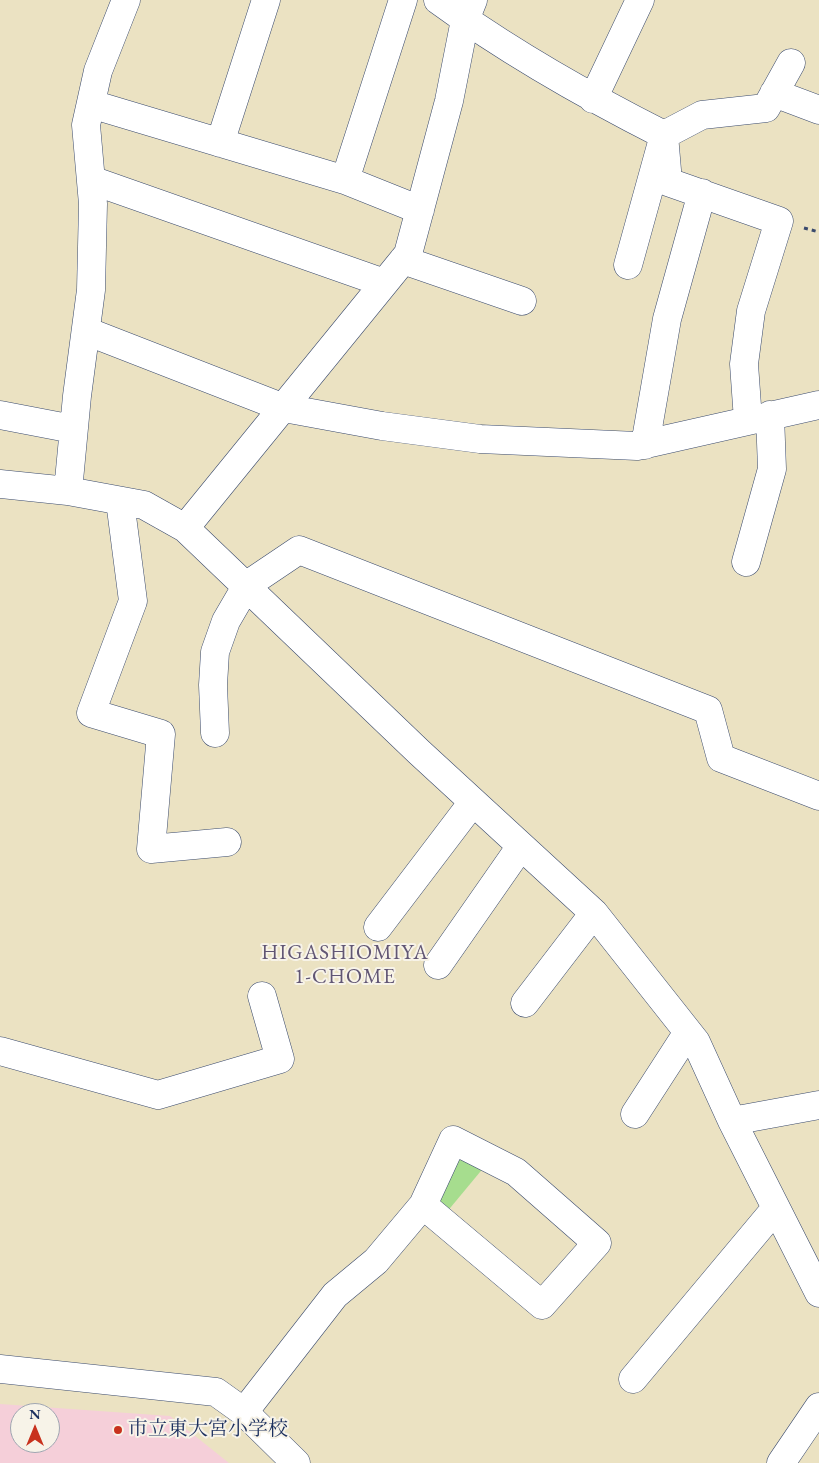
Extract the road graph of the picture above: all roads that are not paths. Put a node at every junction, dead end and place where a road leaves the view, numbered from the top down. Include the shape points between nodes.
1 (126, 0) edge
2 (266, 0) edge
3 (403, 0) edge
4 (438, 0) edge
5 (640, 0) edge
6 (469, 10) edge
7 (791, 63) dead end
8 (774, 93) junction
9 (593, 99) junction
10 (92, 104) junction
11 (819, 110) edge
12 (664, 135) junction
13 (220, 143) junction
14 (91, 180) junction
15 (345, 180) junction
16 (702, 193) junction
17 (420, 210) junction
18 (402, 260) junction
19 (628, 265) dead end
20 (384, 283) junction
21 (522, 301) dead end
22 (86, 331) junction
23 (819, 404) edge
24 (284, 408) junction
25 (0, 415) edge
26 (759, 418) junction
27 (73, 428) junction
28 (645, 445) junction
29 (0, 484) edge
30 (68, 491) junction
31 (120, 501) junction
32 (185, 528) junction
33 (746, 562) dead end
34 (247, 586) junction
35 (215, 733) dead end
36 (819, 796) edge
37 (473, 802) junction
38 (227, 842) dead end
39 (521, 846) junction
40 (594, 913) junction
41 (378, 927) dead end
42 (438, 965) dead end
43 (262, 996) dead end
44 (525, 1003) dead end
45 (688, 1032) junction
46 (0, 1051) edge
47 (819, 1105) edge
48 (635, 1114) dead end
49 (732, 1120) junction
50 (423, 1205) junction
51 (776, 1208) junction
52 (819, 1293) edge
53 (0, 1369) edge
54 (633, 1379) dead end
55 (819, 1407) edge
56 (244, 1412) junction
57 (296, 1463) edge
58 (781, 1463) edge

1 - 10 street via 98,70
2 - 13 street
3 - 15 street
4 - 6 street
5 - 9 street
6 - 9 street
6 - 17 street
7 - 8 street
8 - 11 street
8 - 12 street via 766,108 702,115
9 - 12 street
10 - 13 street
10 - 14 street via 86,125
12 - 16 street via 668,182
12 - 19 street
13 - 15 street
14 - 20 street
14 - 22 street via 92,290
15 - 17 street
16 - 26 street via 779,221 751,311 744,364
16 - 28 street via 667,319
17 - 18 street via 408,254
18 - 20 street
18 - 21 street
20 - 24 street
22 - 24 street
22 - 27 street
23 - 26 street
24 - 28 street via 480,439
24 - 32 street
25 - 27 street
26 - 28 street
26 - 33 street via 772,469
27 - 30 street
29 - 30 street
30 - 31 street
31 - 32 street via 144,505
31 - 38 street via 133,601 92,713 162,734 151,848
32 - 34 street
34 - 35 street via 226,620 216,652 213,685
34 - 36 street via 299,550 708,710 721,758
34 - 37 street
37 - 39 street
37 - 41 street
39 - 40 street
39 - 42 street
40 - 44 street
40 - 45 street
43 - 46 street via 280,1059 158,1095
45 - 48 street
45 - 49 street via 696,1042
47 - 49 street
49 - 51 street
50 - 50 street via 453,1140 516,1172 597,1243 542,1305
50 - 56 street via 376,1261 335,1295
51 - 52 street
51 - 54 street
53 - 56 street via 216,1392
55 - 58 street
56 - 57 street

